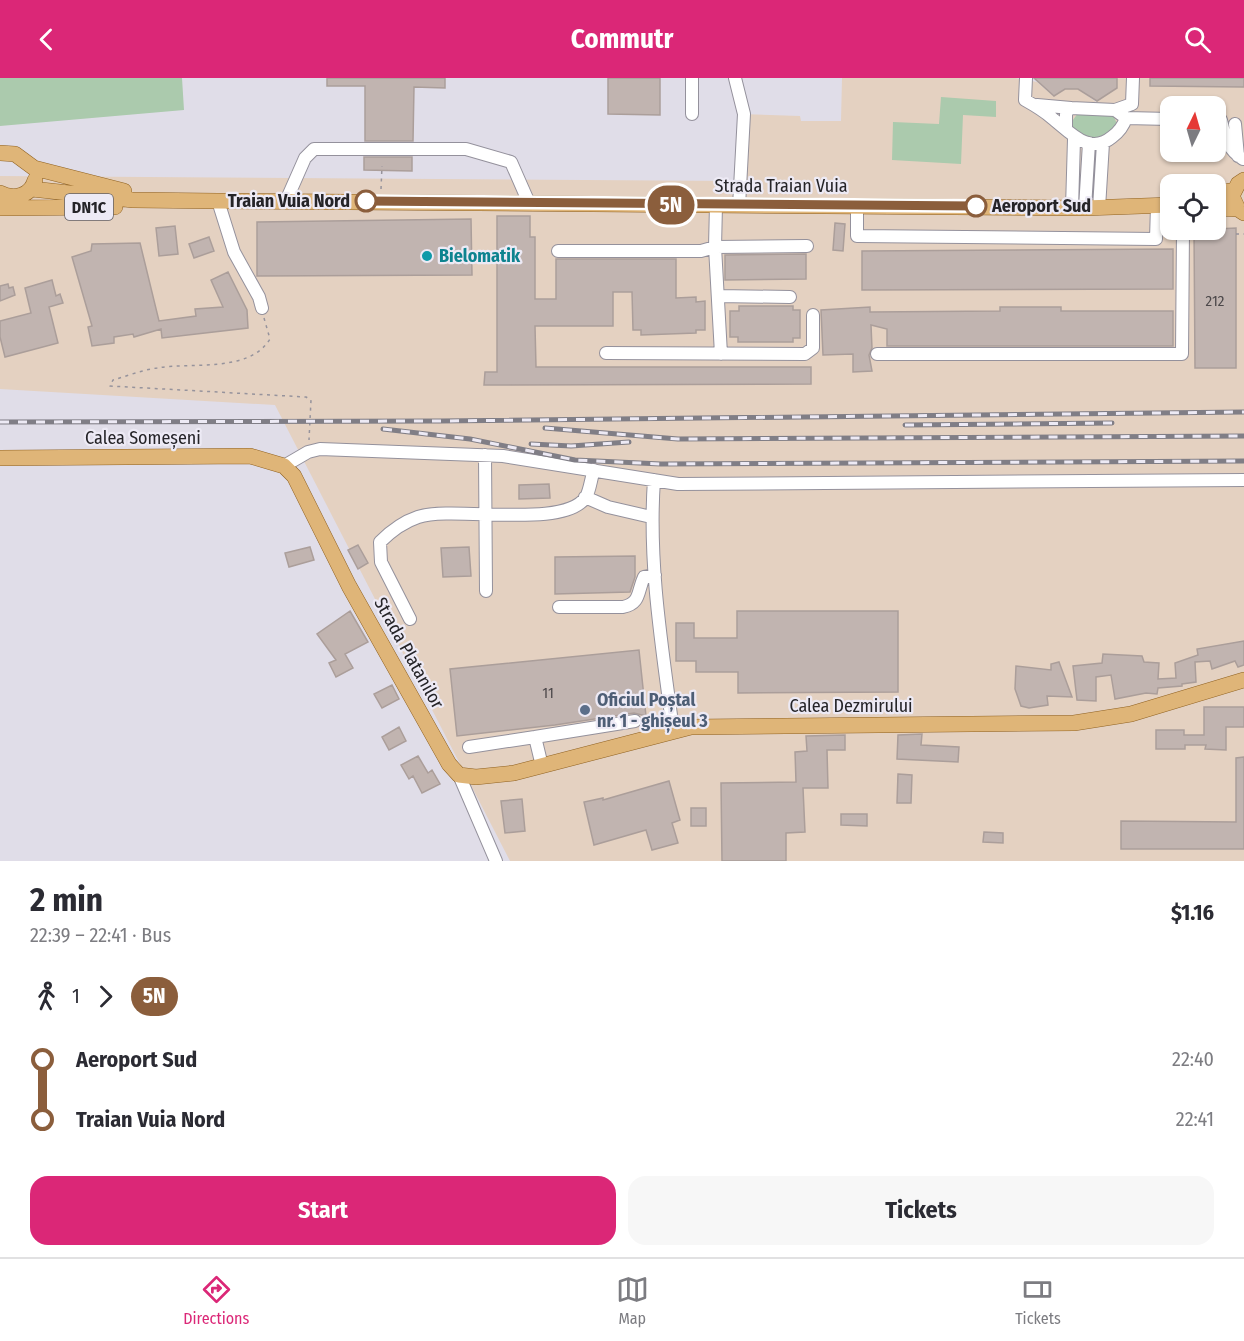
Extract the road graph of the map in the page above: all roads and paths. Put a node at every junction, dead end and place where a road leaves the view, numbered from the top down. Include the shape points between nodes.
1 (692, 78) edge
2 (735, 78) edge
3 (1026, 78) edge
4 (1133, 78) edge
5 (1034, 105) junction
6 (1071, 108) junction
7 (1115, 110) junction
8 (692, 114) dead end
9 (1126, 118) junction
10 (1160, 119) edge
11 (1228, 122) edge
12 (1070, 134) junction
13 (1089, 143) junction
14 (1103, 143) junction
15 (0, 153) edge
16 (1240, 156) edge
17 (382, 166) dead end
18 (34, 168) junction
19 (1241, 182) edge
20 (32, 189) junction
21 (1226, 189) edge
22 (381, 190) dead end
23 (0, 193) edge
24 (177, 200) junction
25 (218, 201) junction
26 (286, 201) junction
27 (529, 203) junction
28 (856, 205) junction
29 (1160, 205) edge
30 (716, 206) junction
31 (739, 206) junction
32 (0, 208) edge
33 (1085, 208) junction
34 (1226, 209) edge
35 (1241, 211) edge
36 (1160, 227) edge
37 (1236, 234) dead end
38 (1244, 234) edge
39 (1184, 240) edge
40 (807, 246) dead end
41 (715, 247) junction
42 (558, 251) dead end
43 (718, 296) junction
44 (790, 297) dead end
45 (262, 308) joint
46 (813, 315) dead end
47 (606, 353) dead end
48 (721, 354) junction
49 (877, 354) dead end
50 (308, 452) junction
51 (485, 455) junction
52 (0, 458) edge
53 (284, 466) junction
54 (594, 470) junction
55 (654, 480) junction
56 (1244, 480) edge
57 (585, 498) junction
58 (486, 515) junction
59 (651, 517) junction
60 (655, 574) junction
61 (486, 591) dead end
62 (559, 607) dead end
63 (410, 619) dead end
64 (1244, 680) edge
65 (634, 721) dead end
66 (672, 730) junction
67 (535, 737) junction
68 (469, 747) dead end
69 (542, 766) junction
70 (459, 775) junction
71 (496, 861) edge

1 - 8 street
2 - 31 street via 744,114
3 - 5 street via 1024,100
4 - 7 street via 1132,104
5 - 6 street
5 - 12 street
6 - 7 street
6 - 12 street via 1066,112
7 - 9 street
9 - 10 street
9 - 14 street via 1118,132
11 - 16 street
12 - 13 street
12 - 33 street
13 - 14 street
13 - 33 street
14 - 33 street
15 - 18 main road, Strada Traian Vuia / DN1C via 15,154
17 - 22 path
18 - 20 main road
18 - 24 main road, Strada Traian Vuia / DN1C
19 - 21 main road
19 - 35 main road via 1234,203
20 - 23 main road, Strada Traian Vuia / DN1C via 19,196
20 - 24 main road, Strada Traian Vuia / DN1C via 133,200
24 - 25 main road, Strada Traian Vuia / DN1C
24 - 32 main road, DN1C via 112,207
25 - 26 main road, Strada Traian Vuia / DN1C
25 - 45 street via 234,252
26 - 27 main road, Strada Traian Vuia / DN1C
26 - 27 street via 305,158 314,149 455,149 511,162
27 - 30 main road, Strada Traian Vuia / DN1C
28 - 31 main road, Strada Traian Vuia / DN1C
28 - 33 main road, Strada Traian Vuia / DN1C
28 - 36 street via 856,236 1156,239
29 - 33 main road, Strada Traian Vuia / DN1C
30 - 31 main road, Strada Traian Vuia / DN1C
30 - 41 street
34 - 35 main road
37 - 38 path
39 - 49 street via 1182,354
40 - 41 street
41 - 42 street via 701,251
41 - 43 street
43 - 44 street
43 - 48 street
45 - 50 path via 270,339 263,350 251,357 158,368 112,380 110,386 309,398
46 - 48 street via 811,352
47 - 48 street
50 - 51 street
50 - 53 street
51 - 54 street
51 - 58 street
52 - 53 main road, Calea Someșeni via 250,456
53 - 70 main road, Strada Platanilor via 299,484 349,586 449,764
54 - 55 street
54 - 57 street
55 - 56 street via 678,484
55 - 59 street
57 - 58 street via 571,509 548,513
57 - 59 street
58 - 61 street
58 - 63 street via 440,513 419,517 395,528 380,542 381,562
59 - 60 street
60 - 62 street via 644,577 632,605
60 - 66 street
64 - 66 main road, Calea Dezmirului via 1131,714 1074,723 712,726
65 - 67 street
66 - 69 main road, Calea Dezmirului
67 - 68 street
67 - 69 street
69 - 70 main road, Calea Dezmirului via 514,773
70 - 71 street, Strada Platanilor

